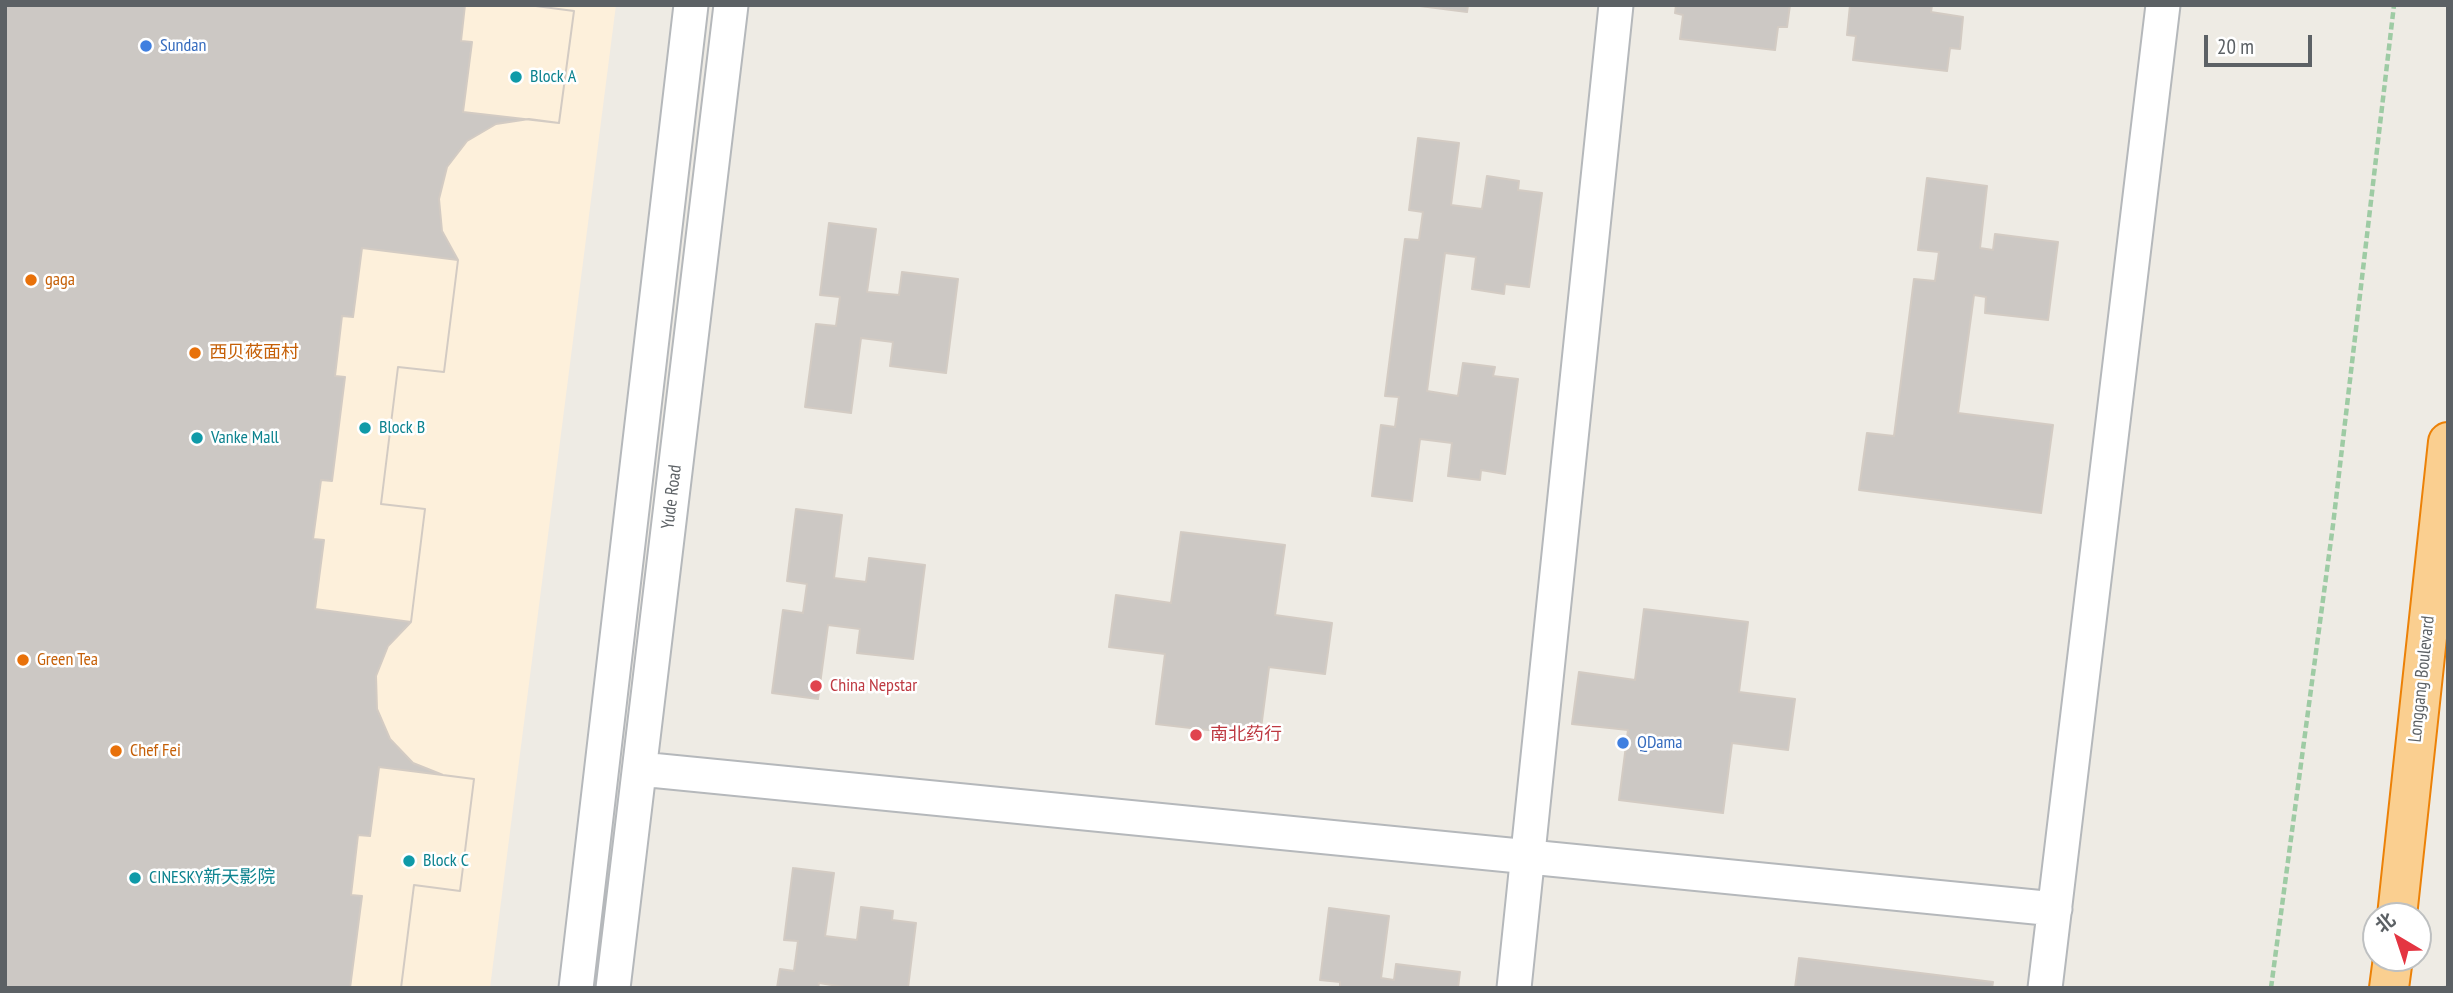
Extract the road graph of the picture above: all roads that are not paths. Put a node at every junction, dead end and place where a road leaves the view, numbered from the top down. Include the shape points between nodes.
1 (691, 5) edge
2 (731, 5) edge
3 (1616, 5) edge
4 (2164, 5) edge
5 (2448, 442) edge
6 (639, 769) junction
7 (1528, 857) junction
8 (2399, 902) edge
9 (2054, 909) junction
10 (576, 988) edge
11 (613, 988) edge
12 (1514, 988) edge
13 (2045, 988) edge

1 - 10 street
2 - 6 street, Yude Road
3 - 7 street
4 - 9 street
5 - 8 highway, Longgang Boulevard
6 - 7 street
6 - 11 street, Yude Road
7 - 9 street
7 - 12 street
9 - 13 street

